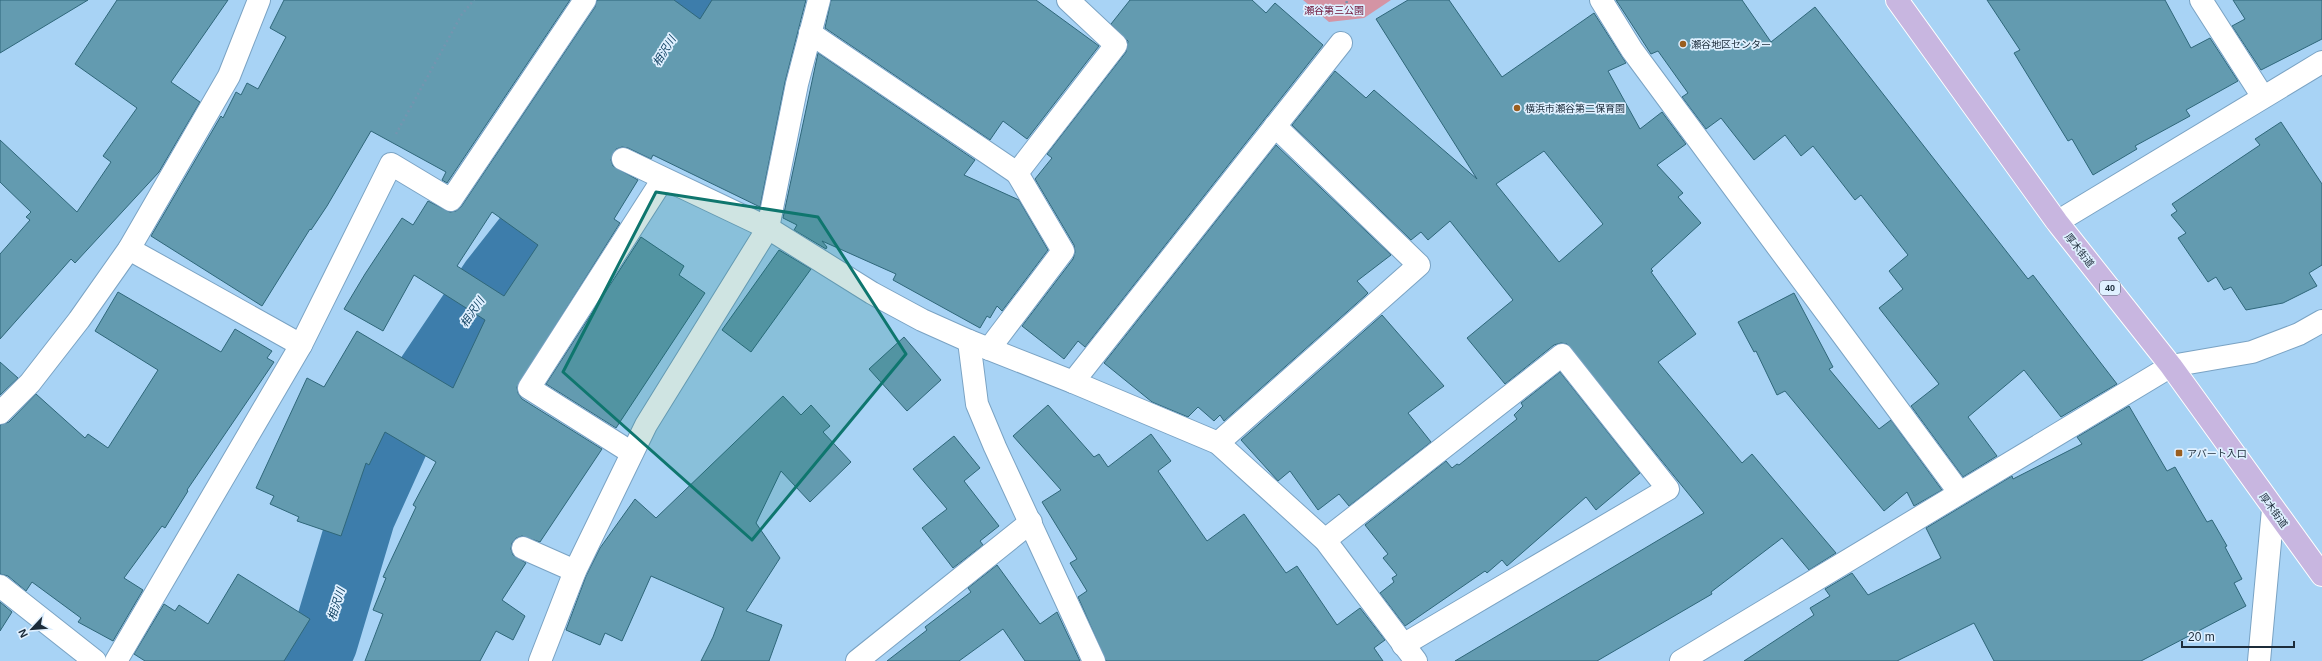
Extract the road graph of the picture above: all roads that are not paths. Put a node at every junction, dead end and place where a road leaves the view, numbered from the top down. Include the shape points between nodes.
1 (586, 0) edge
2 (819, 0) edge
3 (1068, 0) edge
4 (1601, 0) edge
5 (1897, 0) edge
6 (2201, 0) edge
7 (253, 2) edge
8 (810, 33) junction
9 (1341, 43) dead end
10 (2322, 62) edge
11 (2263, 97) junction
12 (1275, 126) junction
13 (623, 159) dead end
14 (1017, 172) junction
15 (663, 179) junction
16 (2057, 222) junction
17 (768, 228) junction
18 (129, 249) junction
19 (2322, 321) edge
20 (969, 341) junction
21 (301, 345) junction
22 (989, 349) junction
23 (2171, 366) junction
24 (1073, 382) junction
25 (0, 413) edge
26 (1218, 443) junction
27 (632, 453) junction
28 (1959, 492) junction
29 (2273, 509) junction
30 (1031, 522) junction
31 (1325, 540) junction
32 (523, 548) dead end
33 (575, 572) junction
34 (2322, 575) edge
35 (0, 586) edge
36 (1410, 653) edge
37 (95, 661) edge
38 (116, 661) edge
39 (540, 661) edge
40 (857, 661) edge
41 (1094, 661) edge
42 (1681, 661) edge
43 (2259, 661) edge

1 - 21 street via 451,200 391,164
2 - 8 street
3 - 14 street via 1116,45
4 - 28 street via 1632,50
5 - 16 main road, 厚木街道 / 40
6 - 11 street
7 - 18 street via 229,76
8 - 14 street
8 - 17 street
9 - 12 street
10 - 11 street
11 - 16 street
12 - 24 street
12 - 26 street via 1419,265
13 - 15 street
14 - 22 street via 1063,251
15 - 17 street
15 - 27 street via 528,388
16 - 23 main road, 厚木街道 / 40
17 - 20 street via 872,293
17 - 27 street via 646,425
18 - 21 street
18 - 25 street via 39,371
19 - 23 street via 2299,334 2252,352
20 - 22 street
20 - 30 street via 977,404
21 - 38 street
22 - 24 street
23 - 28 street
23 - 29 main road, 厚木街道 / 40
24 - 26 street
26 - 31 street
27 - 33 street
28 - 42 street
29 - 34 main road, 厚木街道 / 40
29 - 43 street
30 - 40 street
30 - 41 street
31 - 36 street
31 - 36 street via 1562,355 1668,488
32 - 33 street
33 - 39 street
35 - 37 street

